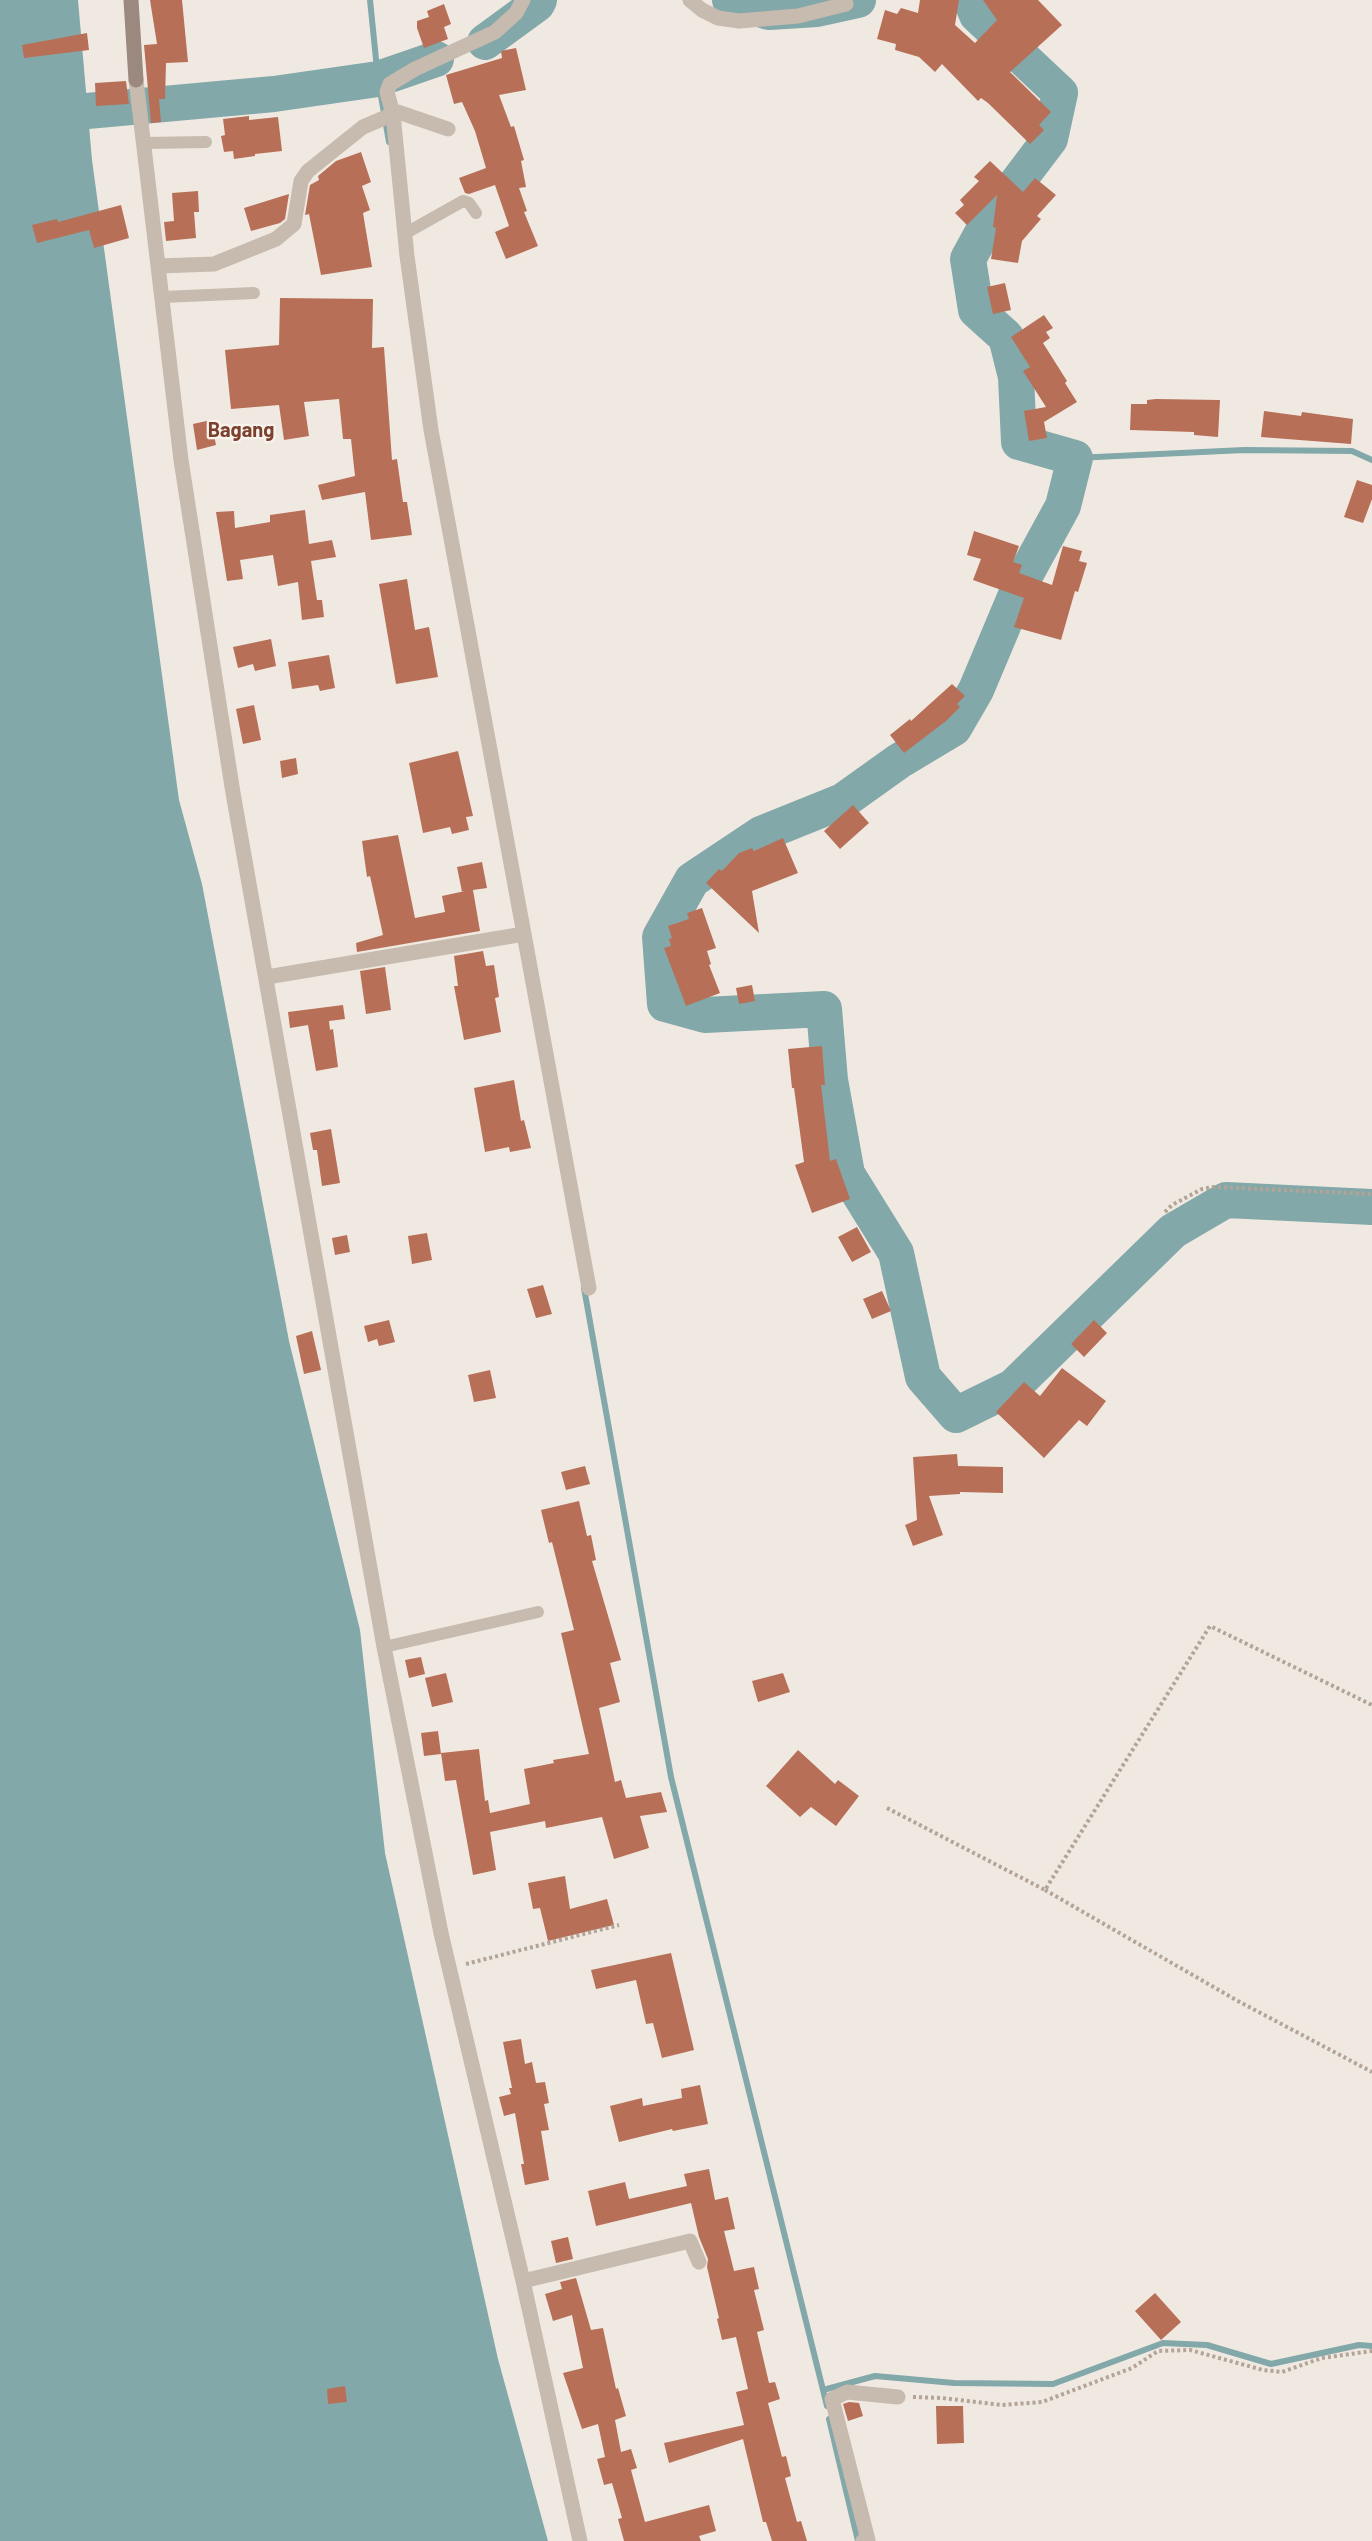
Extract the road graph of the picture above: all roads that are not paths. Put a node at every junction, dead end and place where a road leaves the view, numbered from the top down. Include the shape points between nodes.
1 (131, 0) edge
2 (523, 0) edge
3 (690, 0) edge
4 (846, 4) dead end
5 (391, 114) junction
6 (448, 129) dead end
7 (206, 142) dead end
8 (144, 143) junction
9 (476, 213) dead end
10 (406, 233) junction
11 (159, 266) junction
12 (254, 293) dead end
13 (162, 297) junction
14 (512, 937) junction
15 (267, 977) junction
16 (589, 1288) dead end
17 (538, 1612) dead end
18 (384, 1647) junction
19 (699, 2262) dead end
20 (523, 2282) junction
21 (898, 2397) road end
22 (580, 2541) edge
23 (863, 2541) edge

1 - 8 street via 135,80
2 - 5 street via 516,13 495,32 390,84 387,92
3 - 4 street via 718,18 739,21 798,16
5 - 6 street via 408,114
5 - 10 street
5 - 11 street via 363,127 308,171 301,181 294,224 276,239 214,264
7 - 8 lane
8 - 11 street
9 - 10 lane via 470,203 463,201
10 - 14 street via 431,430
11 - 13 street
12 - 13 lane
13 - 15 street via 181,460 233,793
14 - 15 street
14 - 16 street
15 - 18 street
17 - 18 lane
18 - 20 street via 450,1968
19 - 20 street via 690,2241
20 - 22 street
21 - 23 street via 847,2392 832,2399 868,2540

